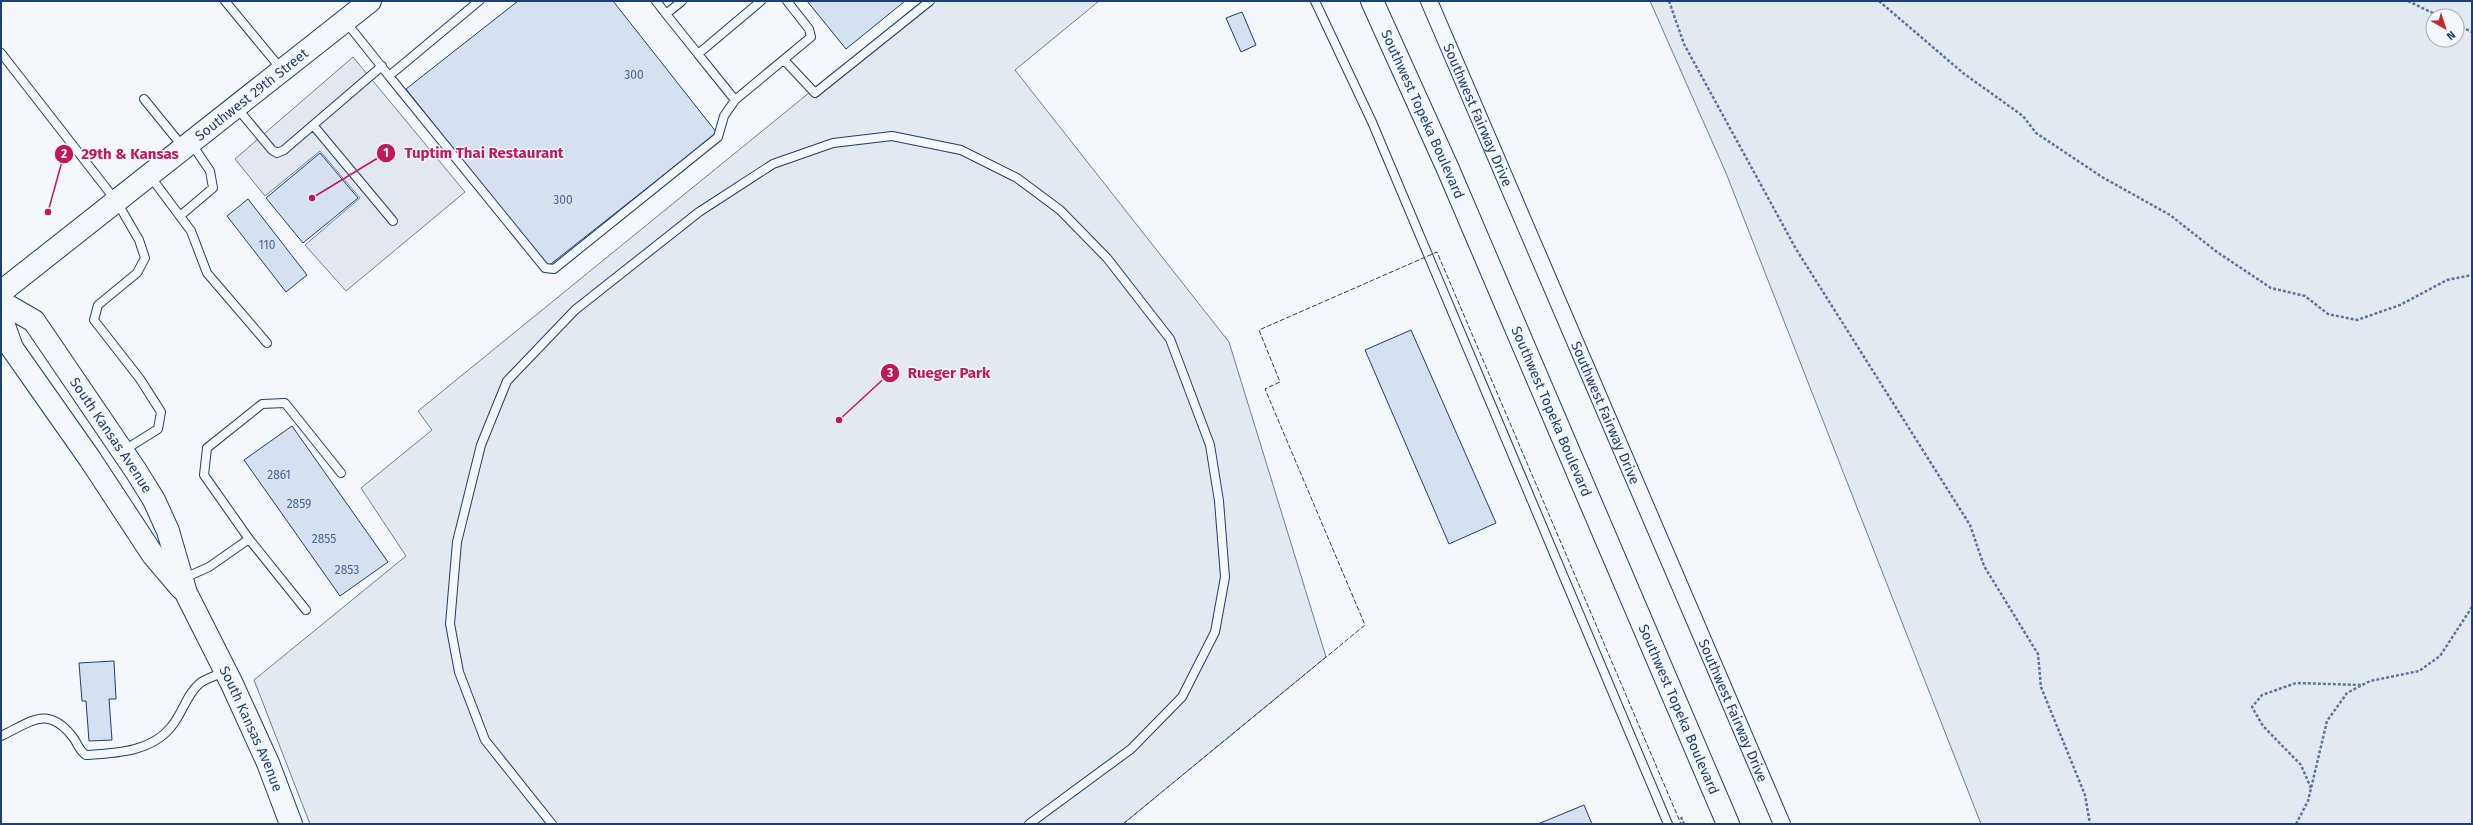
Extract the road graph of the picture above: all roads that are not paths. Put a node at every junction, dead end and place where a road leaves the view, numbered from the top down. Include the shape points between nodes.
1 (225, 1) edge
2 (370, 1) edge
3 (479, 1) edge
4 (656, 1) edge
5 (682, 1) edge
6 (761, 1) edge
7 (787, 1) edge
8 (930, 1) edge
9 (1315, 1) edge
10 (1372, 1) edge
11 (1429, 1) edge
12 (666, 14) junction
13 (345, 21) junction
14 (1, 53) edge
15 (698, 54) junction
16 (785, 60) junction
17 (382, 66) junction
18 (282, 71) junction
19 (389, 76) junction
20 (144, 99) dead end
21 (735, 100) junction
22 (236, 107) junction
23 (313, 125) junction
24 (187, 145) junction
25 (149, 176) junction
26 (116, 202) junction
27 (180, 216) junction
28 (393, 221) dead end
29 (1, 292) edge
30 (1, 302) edge
31 (1, 316) edge
32 (267, 343) dead end
33 (122, 452) junction
34 (341, 473) dead end
35 (249, 539) junction
36 (184, 586) junction
37 (306, 610) dead end
38 (226, 671) junction
39 (1, 736) edge
40 (291, 824) edge
41 (552, 824) edge
42 (1029, 824) edge
43 (1668, 824) edge
44 (1728, 824) edge
45 (1782, 824) edge

1 - 18 lane
2 - 13 main road, Southwest 29th Street
3 - 19 lane
4 - 12 lane
5 - 12 lane
6 - 15 lane
7 - 16 lane via 809,28 812,36
8 - 16 lane via 815,93
9 - 43 lane via 1372,122
10 - 44 main road, Southwest Topeka Boulevard via 1451,176
11 - 45 street, Southwest Fairway Drive
12 - 15 lane
13 - 17 lane
13 - 18 main road, Southwest 29th Street
14 - 26 lane
15 - 21 lane
16 - 21 lane
17 - 19 lane
17 - 23 lane
18 - 22 main road, Southwest 29th Street
19 - 21 lane via 545,268 554,269 718,137 724,116
20 - 24 lane
22 - 23 lane via 277,153
22 - 24 main road, Southwest 29th Street
23 - 28 lane
24 - 25 main road, Southwest 29th Street
24 - 27 lane via 210,171 213,188
25 - 26 main road, Southwest 29th Street
25 - 27 lane
26 - 29 main road, Southwest 29th Street
26 - 33 lane via 139,240 145,258 137,273 98,305 94,320 140,379 161,412 158,429
27 - 32 lane via 191,231 207,273
30 - 33 main road, South Kansas Avenue via 34,321
31 - 36 main road, South Kansas Avenue via 12,348 153,555
33 - 36 main road, South Kansas Avenue via 150,494 168,531
34 - 35 lane via 285,403 262,404 207,448 204,475
35 - 36 lane
35 - 37 lane
36 - 38 main road, South Kansas Avenue
38 - 39 lane via 201,683 191,693 171,727 156,740 131,751 86,756 79,751 75,739 61,723 51,718 38,719
38 - 40 main road, South Kansas Avenue via 268,763
41 - 42 lane via 485,740 459,672 450,624 457,542 481,445 507,381 575,310 699,212 767,168 833,143 892,136 961,150 1017,178 1060,210 1108,258 1170,339 1210,445 1219,501 1225,577 1215,632 1182,697 1131,749

